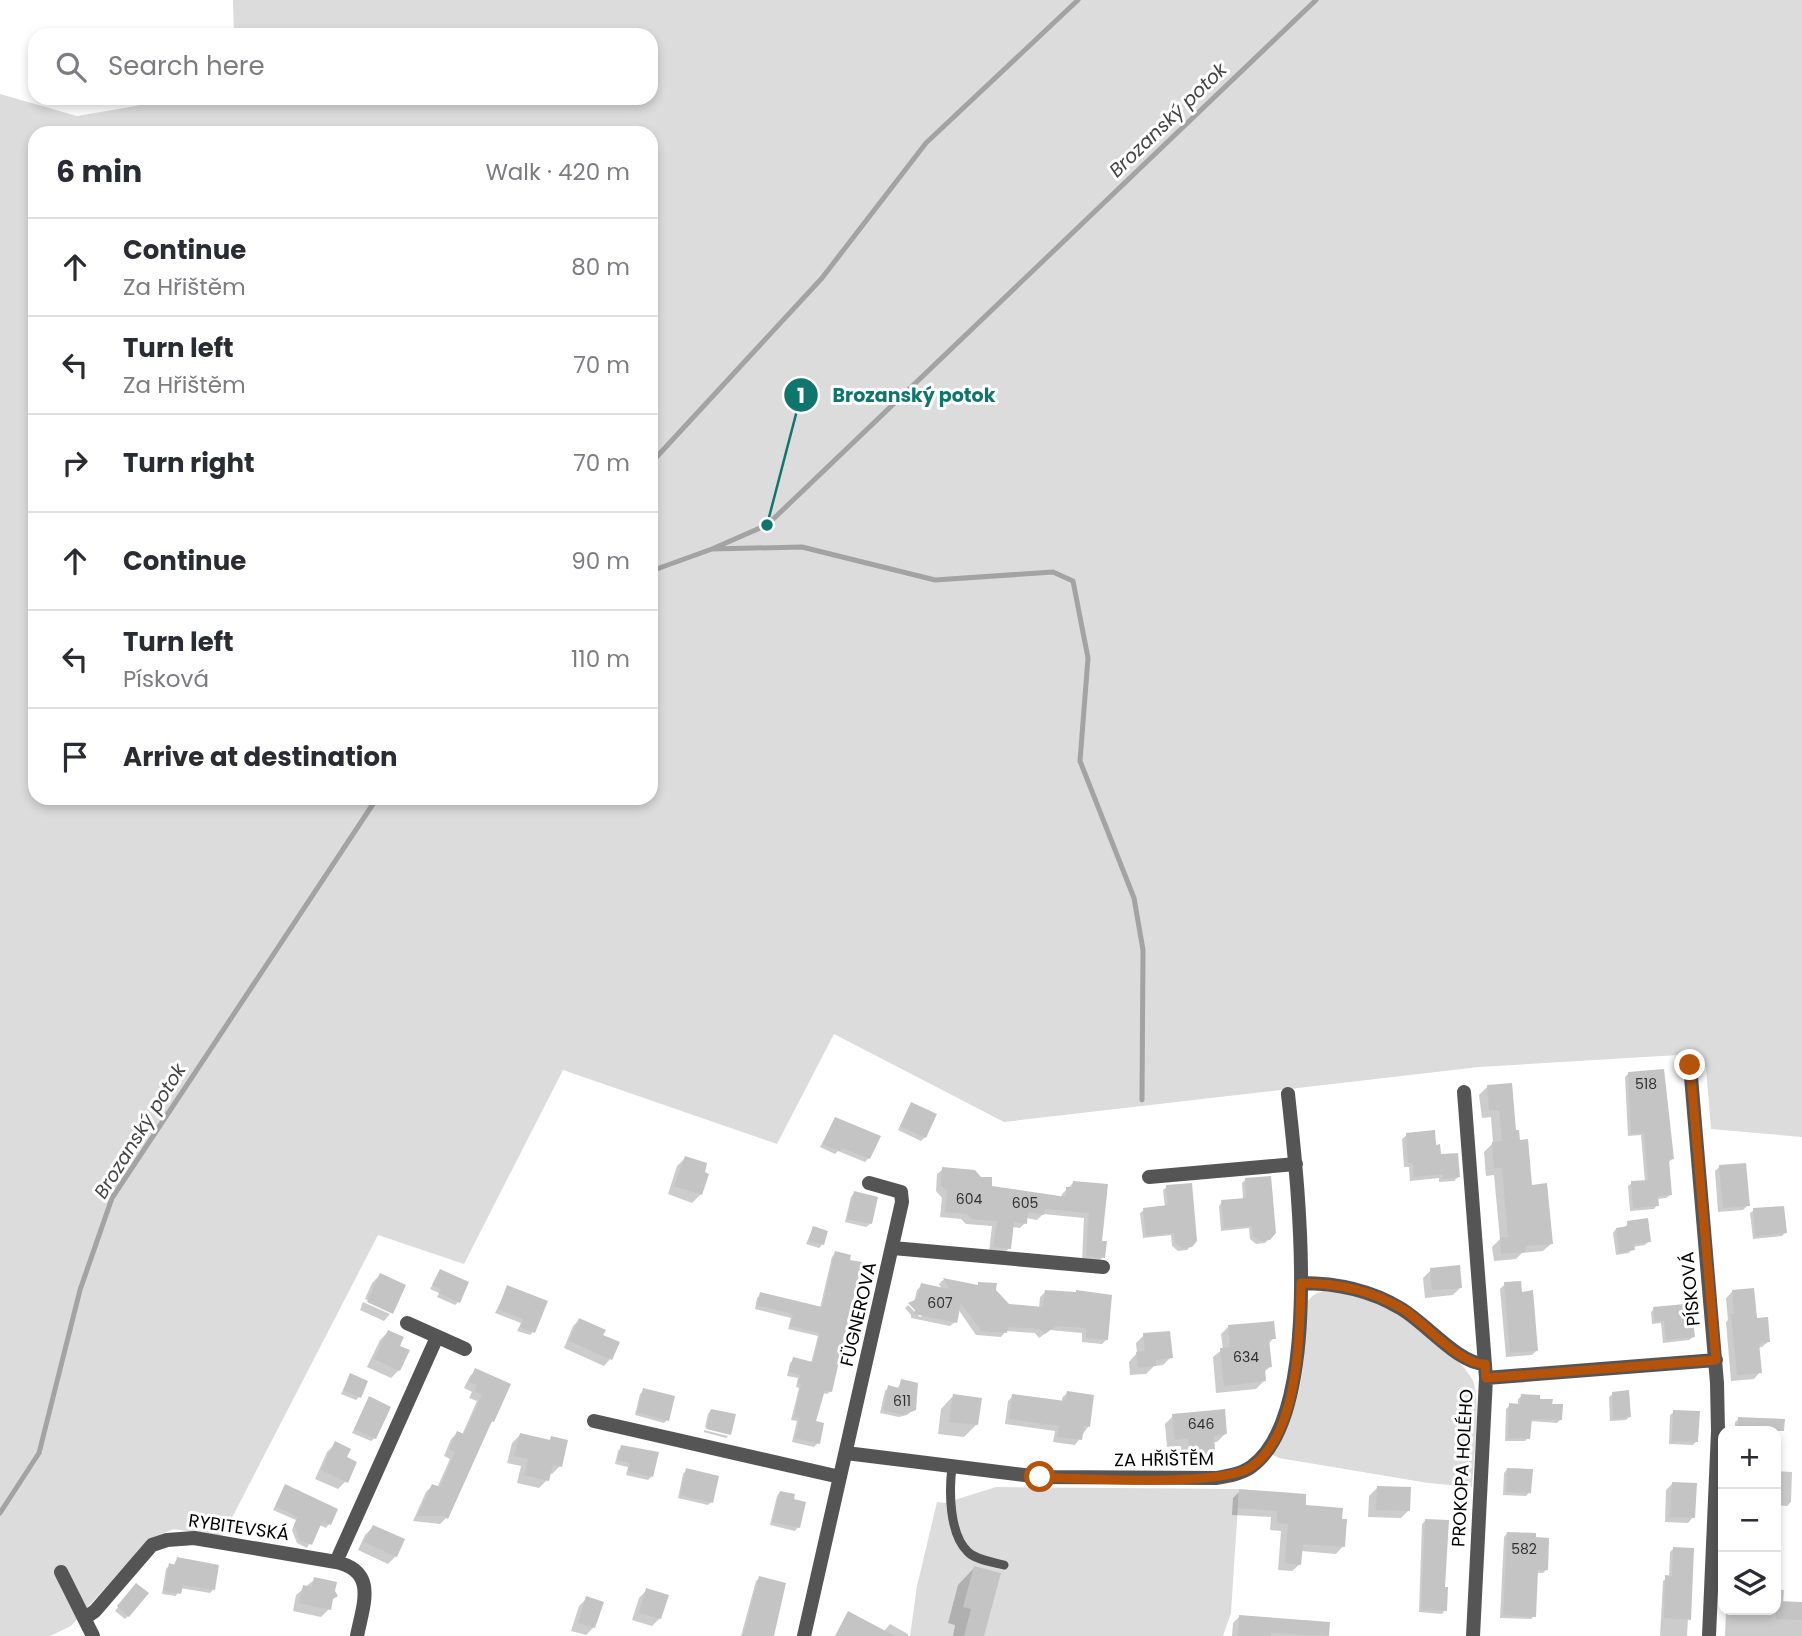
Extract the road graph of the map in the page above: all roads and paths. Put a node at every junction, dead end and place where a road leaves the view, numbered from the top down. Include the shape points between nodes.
1 (1690, 1065) dead end
2 (1464, 1092) dead end
3 (1288, 1094) dead end
4 (1296, 1164) junction
5 (1149, 1177) dead end
6 (869, 1183) dead end
7 (893, 1248) junction
8 (1103, 1267) dead end
9 (1301, 1283) junction
10 (407, 1323) dead end
11 (437, 1337) junction
12 (465, 1349) dead end
13 (1716, 1360) junction
14 (1485, 1371) junction
15 (594, 1421) dead end
16 (846, 1453) junction
17 (952, 1467) junction
18 (840, 1477) junction
19 (336, 1562) junction
20 (1004, 1565) dead end
21 (61, 1572) dead end
22 (85, 1618) junction
23 (93, 1636) edge
24 (356, 1636) edge
25 (804, 1636) edge
26 (1473, 1636) edge
27 (1709, 1636) edge

1 - 13 street, PÍSKOVÁ
2 - 14 street, PROKOPA HOLÉHO
3 - 4 street, ZA HŘIŠTĚM
4 - 5 street
4 - 9 street, ZA HŘIŠTĚM
6 - 7 street, FÜGNEROVA via 901,1192
7 - 8 street
7 - 16 street, FÜGNEROVA
9 - 14 street via 1335,1285 1388,1301
9 - 17 street, ZA HŘIŠTĚM via 1297,1368 1290,1398 1274,1438 1250,1468 1216,1478 1144,1479 1040,1477
10 - 11 street
11 - 12 street
11 - 19 street
13 - 14 street
13 - 27 street, PÍSKOVÁ via 1718,1431
14 - 26 street, PROKOPA HOLÉHO
15 - 18 street
16 - 17 street, ZA HŘIŠTĚM
16 - 18 street, FÜGNEROVA
17 - 20 lane via 954,1529 967,1552
18 - 25 street, FÜGNEROVA
19 - 22 street, RYBITEVSKÁ via 194,1538 167,1539 152,1545
19 - 24 street, RYBITEVSKÁ via 354,1568 364,1582
21 - 22 street
22 - 23 street

